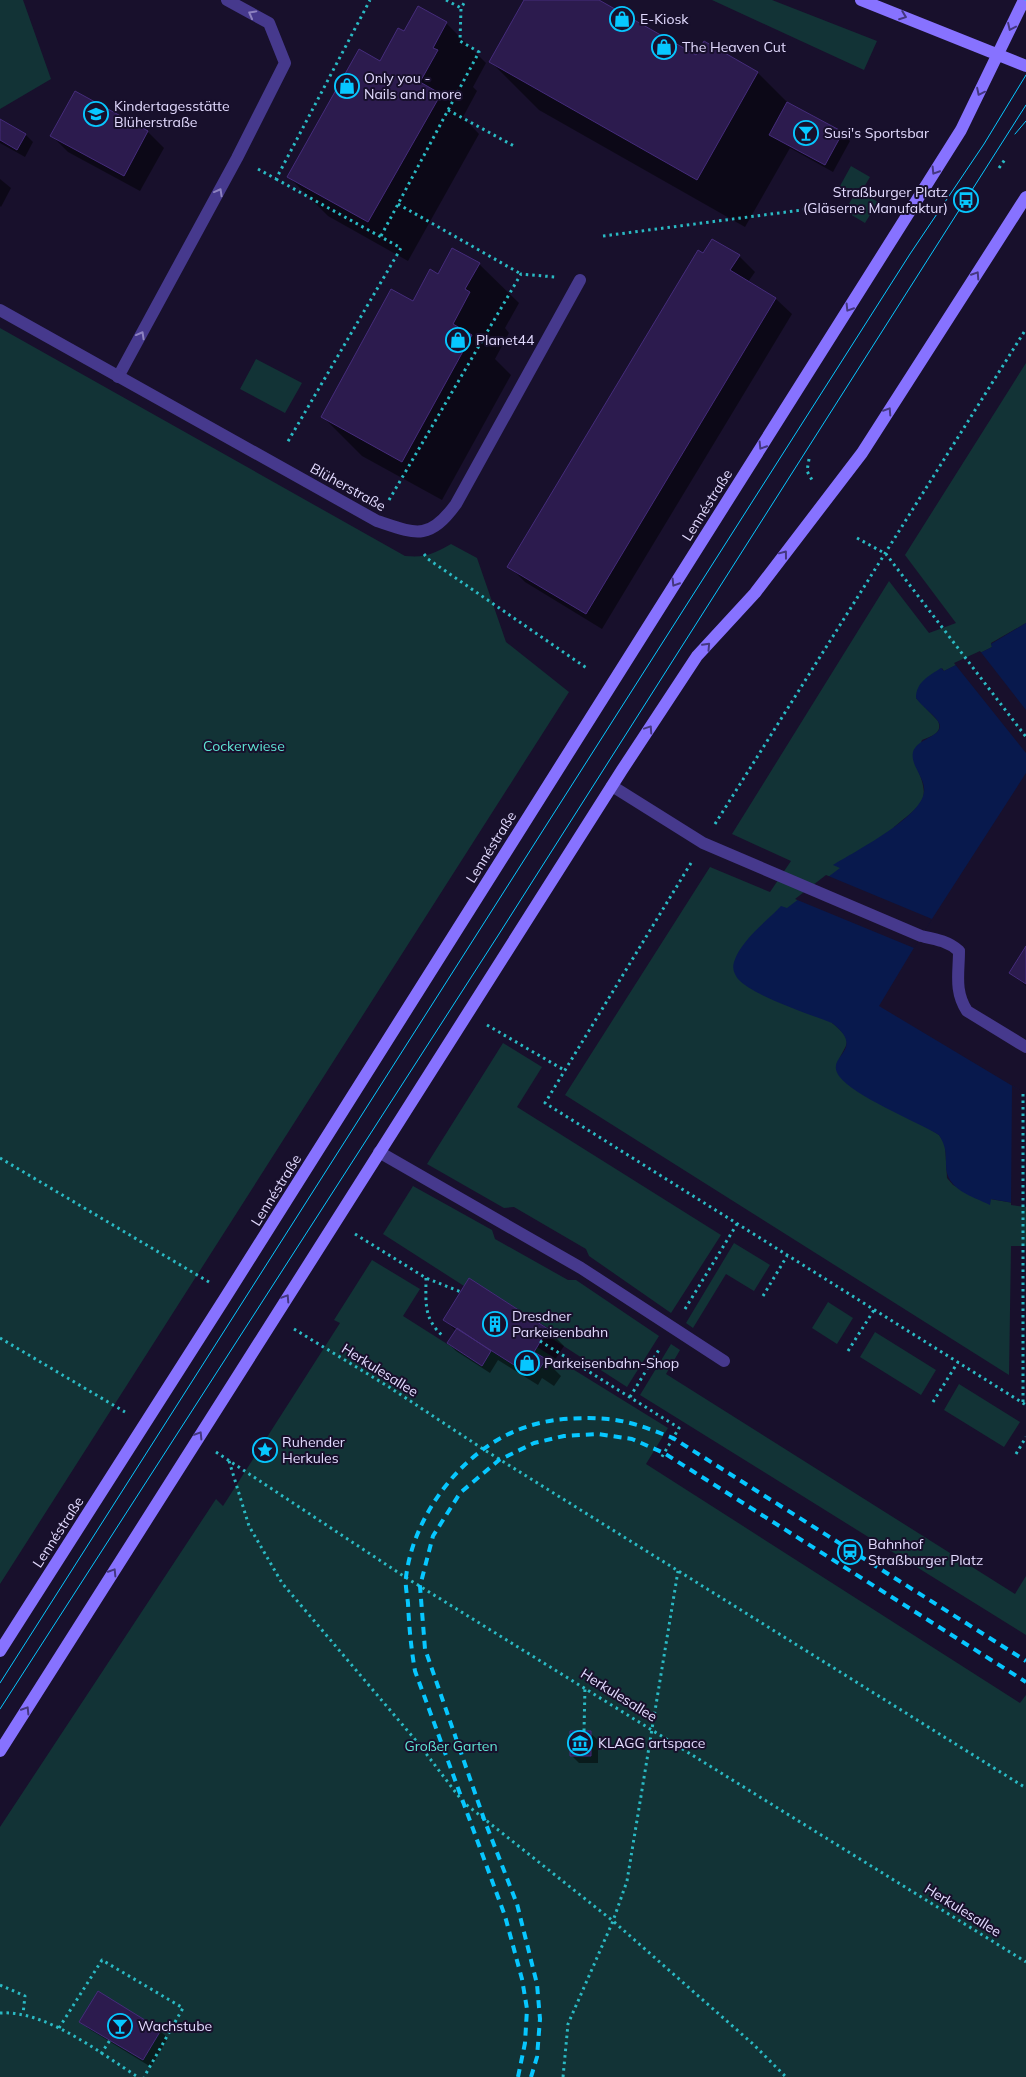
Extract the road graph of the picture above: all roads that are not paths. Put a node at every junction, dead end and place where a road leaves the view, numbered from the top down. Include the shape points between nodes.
1 (227, 0) edge
2 (861, 0) edge
3 (1024, 0) edge
4 (998, 54) junction
5 (1026, 66) edge
6 (1026, 197) edge
7 (580, 280) road end
8 (0, 310) edge
9 (118, 377) junction
10 (612, 786) junction
11 (1026, 1048) edge
12 (379, 1152) junction
13 (724, 1361) dead end
14 (0, 1651) edge
15 (0, 1751) edge

9 -> 1 street via 286,63 269,24
2 -> 4 main road
3 -> 4 main road, Lennéstraße
4 - 5 main road
4 -> 14 main road, Lennéstraße via 956,138
10 -> 6 main road via 697,656 755,593 862,452
7 - 9 street, Blüherstraße via 456,504 443,522 431,530 410,532 377,521
8 - 9 street, Blüherstraße
10 - 11 street via 703,843 921,936 952,945 959,951 957,988 967,1011
10 - 12 main road
12 - 13 street via 581,1268
15 -> 12 main road

